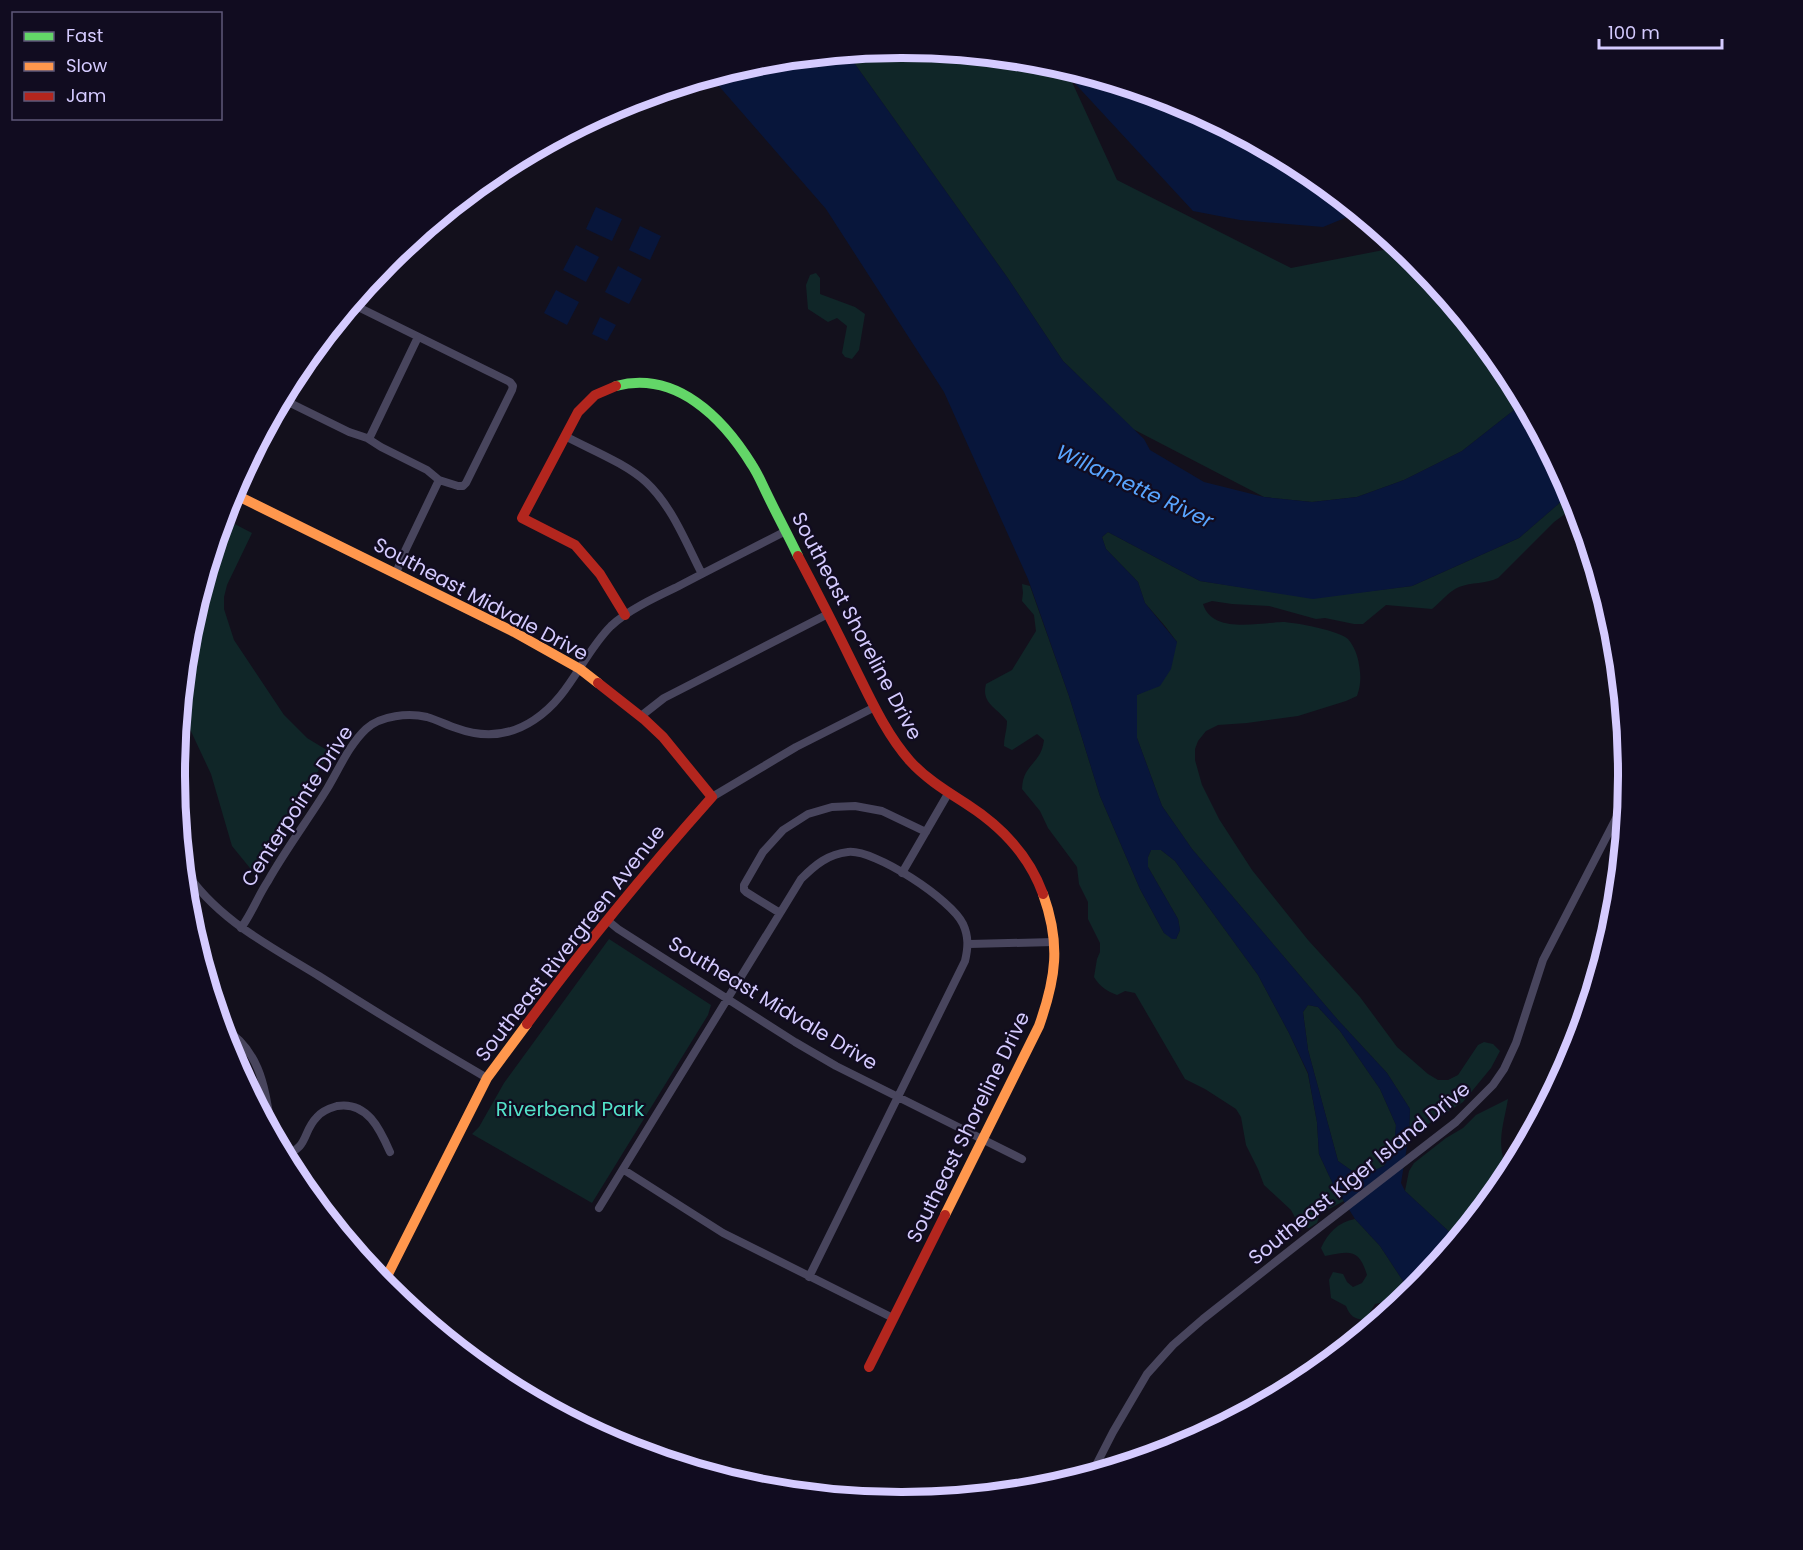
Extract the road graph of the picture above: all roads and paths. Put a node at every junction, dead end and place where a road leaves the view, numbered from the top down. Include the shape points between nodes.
1 (359, 308) edge
2 (418, 337) junction
3 (290, 403) edge
4 (565, 436) junction
5 (369, 439) junction
6 (439, 480) junction
7 (241, 498) edge
8 (786, 531) junction
9 (396, 573) junction
10 (702, 574) junction
11 (828, 614) junction
12 (625, 615) junction
13 (580, 669) junction
14 (875, 707) junction
15 (640, 716) junction
16 (949, 792) junction
17 (712, 797) junction
18 (1616, 818) edge
19 (926, 832) junction
20 (902, 873) junction
21 (194, 884) edge
22 (780, 913) junction
23 (607, 920) junction
24 (241, 928) junction
25 (1054, 942) junction
26 (969, 944) junction
27 (727, 998) junction
28 (235, 1036) edge
29 (487, 1078) junction
30 (897, 1097) junction
31 (268, 1109) edge
32 (984, 1140) junction
33 (292, 1151) edge
34 (390, 1152) dead end
35 (1022, 1159) dead end
36 (624, 1170) junction
37 (599, 1208) dead end
38 (388, 1274) edge
39 (809, 1277) junction
40 (893, 1318) junction
41 (869, 1367) dead end
42 (1097, 1464) edge

1 - 2 street
2 - 5 street
2 - 6 street via 513,386 466,483 463,486
3 - 5 street
4 - 8 street, Southeast Shoreline Drive via 586,403 602,390 639,381 676,389 711,415 734,439 753,466
4 - 10 street via 646,482 667,508
4 - 12 street, Southeast Shoreline Drive via 522,518 575,545 600,574
5 - 6 street
6 - 9 street
7 - 9 street, Southeast Midvale Drive
8 - 10 street, Centerpointe Drive
8 - 11 street, Southeast Shoreline Drive
9 - 13 street, Southeast Midvale Drive
10 - 12 street, Centerpointe Drive
11 - 14 street, Southeast Shoreline Drive
11 - 15 street via 664,698
12 - 13 street, Centerpointe Drive via 603,635
13 - 15 street, Southeast Midvale Drive
13 - 24 street, Centerpointe Drive via 548,710 511,732 472,734 414,715 389,718 367,728 347,754
14 - 16 street, Southeast Shoreline Drive via 913,765
14 - 17 street, Southeast Rivergreen Avenue via 796,747
15 - 17 street, Southeast Midvale Drive via 663,737
16 - 19 street
16 - 25 street, Southeast Shoreline Drive via 1014,842 1040,884 1050,912
17 - 23 street, Southeast Rivergreen Avenue
18 - 42 street, Southeast Kiger Island Drive via 1543,960 1504,1069 1480,1099 1173,1345 1147,1374
19 - 20 street
19 - 22 street via 882,811 855,806 808,814 783,830 763,852 744,885 746,892
20 - 22 street via 866,854 850,851 831,855 801,879
20 - 26 street via 948,904 963,924
21 - 24 street
22 - 27 street
23 - 27 street, Southeast Midvale Drive
23 - 29 street, Southeast Rivergreen Avenue
24 - 29 street
25 - 26 street
25 - 32 street, Southeast Shoreline Drive via 1050,992 1039,1026
26 - 30 street via 965,961
27 - 30 street, Southeast Midvale Drive via 836,1066
27 - 36 street
28 - 31 street via 259,1069
29 - 38 street, Southeast Rivergreen Avenue
30 - 32 street, Southeast Midvale Drive
30 - 39 street
32 - 35 street, Southeast Midvale Drive
32 - 40 street, Southeast Shoreline Drive
33 - 34 street via 299,1148 317,1117 332,1107 342,1106 358,1108 373,1119
36 - 37 street
36 - 39 street via 723,1233
39 - 40 street
40 - 41 street, Southeast Shoreline Drive

